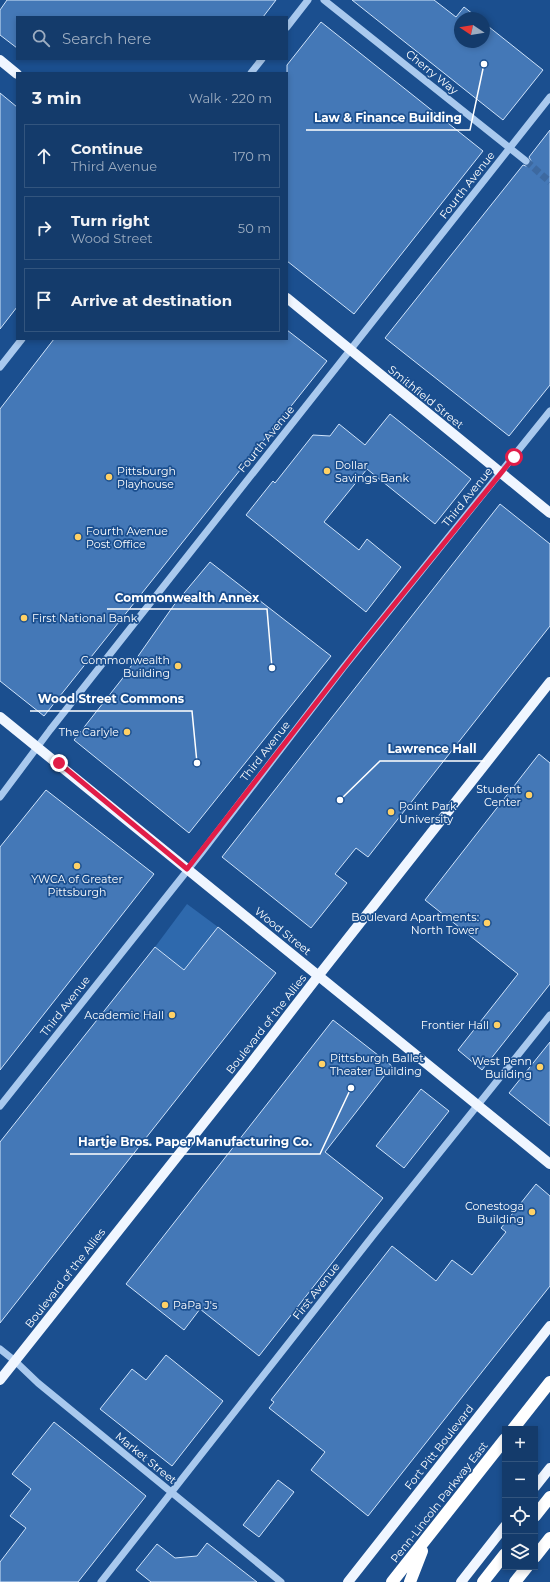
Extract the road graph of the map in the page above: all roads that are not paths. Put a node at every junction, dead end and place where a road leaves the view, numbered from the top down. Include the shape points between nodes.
1 (308, 0) edge
2 (324, 0) edge
3 (288, 26) edge
4 (0, 60) edge
5 (261, 60) edge
6 (252, 72) edge
7 (16, 73) edge
8 (550, 97) edge
9 (510, 148) junction
10 (526, 161) tunnel mouth
11 (288, 299) edge
12 (21, 340) edge
13 (350, 351) junction
14 (0, 366) edge
15 (550, 411) edge
16 (501, 473) junction
17 (550, 513) edge
18 (550, 682) edge
19 (0, 717) edge
20 (37, 746) junction
21 (0, 797) edge
22 (187, 869) junction
23 (319, 975) junction
24 (550, 1015) edge
25 (478, 1105) junction
26 (0, 1106) edge
27 (550, 1164) edge
28 (550, 1326) edge
29 (0, 1348) edge
30 (15, 1361) junction
31 (0, 1380) edge
32 (550, 1382) edge
33 (515, 1426) edge
34 (502, 1443) edge
35 (550, 1468) edge
36 (538, 1483) edge
37 (172, 1493) junction
38 (550, 1497) edge
39 (538, 1512) edge
40 (502, 1530) edge
41 (550, 1538) edge
42 (426, 1539) junction
43 (538, 1553) edge
44 (502, 1558) edge
45 (525, 1570) edge
46 (101, 1582) edge
47 (281, 1582) edge
48 (348, 1582) edge
49 (392, 1582) edge
50 (410, 1582) edge
51 (461, 1582) edge
52 (483, 1582) edge
53 (515, 1582) edge

1 - 3 street
2 - 9 street, Cherry Way
4 - 7 main road
5 - 6 street
8 - 9 street, Fourth Avenue
9 - 10 street, Cherry Way
9 - 13 street, Fourth Avenue
11 - 13 main road, Smithfield Street
12 - 14 street
13 - 16 main road, Smithfield Street
13 - 20 street, Fourth Avenue
15 - 16 street, Third Avenue
16 - 17 main road, Smithfield Street
16 - 22 street, Third Avenue via 347,663
18 - 23 main road, Boulevard of the Allies
19 - 20 main road, Wood Street
20 - 21 street, Fourth Avenue
20 - 22 main road, Wood Street
22 - 23 main road, Wood Street
22 - 26 street, Third Avenue
23 - 25 main road, Wood Street
23 - 30 main road, Boulevard of the Allies
24 - 25 street, First Avenue
25 - 27 main road, Wood Street
25 - 37 street, First Avenue
28 - 48 main road, Fort Pitt Boulevard
29 - 30 street, Market Street
30 - 31 main road, Boulevard of the Allies
30 - 37 street, Market Street via 38,1383
32 - 33 highway
34 - 42 highway, Penn-Lincoln Parkway East
35 - 36 main road
37 - 46 street, First Avenue
37 - 47 street, Market Street
38 - 39 highway
40 - 51 main road
41 - 43 highway
42 - 49 highway, Penn-Lincoln Parkway East
42 - 50 highway
44 - 52 highway
45 - 53 highway

